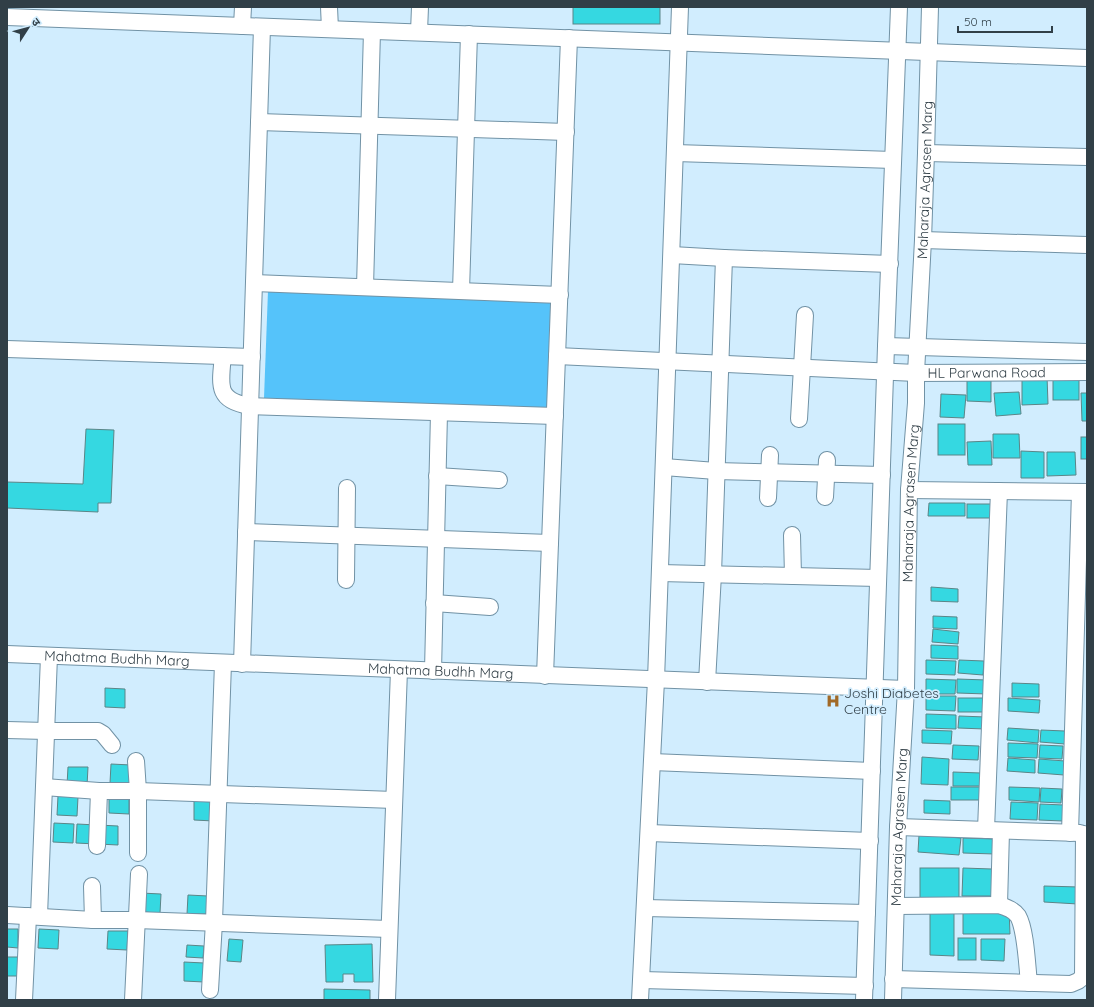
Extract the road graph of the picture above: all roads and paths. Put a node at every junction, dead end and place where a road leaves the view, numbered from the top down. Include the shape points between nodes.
1 (243, 7) edge
2 (329, 7) edge
3 (420, 7) edge
4 (680, 7) edge
5 (899, 7) edge
6 (930, 7) edge
7 (71, 13) edge
8 (7, 17) edge
9 (242, 26) junction
10 (262, 27) junction
11 (330, 29) junction
12 (372, 31) junction
13 (419, 32) junction
14 (469, 34) junction
15 (570, 38) junction
16 (679, 42) junction
17 (897, 51) junction
18 (928, 53) junction
19 (1087, 58) edge
20 (259, 122) junction
21 (370, 126) junction
22 (466, 129) junction
23 (566, 132) junction
24 (675, 153) junction
25 (926, 153) junction
26 (1087, 157) edge
27 (893, 160) junction
28 (923, 240) junction
29 (1087, 245) edge
30 (672, 255) junction
31 (724, 258) junction
32 (890, 264) junction
33 (254, 283) junction
34 (365, 287) junction
35 (461, 291) junction
36 (560, 295) junction
37 (805, 315) dead end
38 (886, 346) junction
39 (917, 347) junction
40 (7, 348) edge
41 (1087, 352) edge
42 (223, 356) junction
43 (557, 356) junction
44 (252, 357) junction
45 (668, 361) junction
46 (720, 364) junction
47 (802, 368) junction
48 (885, 372) junction
49 (1087, 372) edge
50 (916, 373) junction
51 (250, 406) junction
52 (439, 413) junction
53 (555, 416) junction
54 (799, 419) dead end
55 (770, 455) dead end
56 (664, 467) junction
57 (826, 467) junction
58 (716, 471) junction
59 (769, 472) junction
60 (882, 475) junction
61 (437, 476) junction
62 (499, 480) dead end
63 (347, 488) dead end
64 (909, 490) junction
65 (999, 491) junction
66 (1084, 492) edge
67 (825, 497) dead end
68 (768, 498) dead end
69 (246, 532) junction
70 (792, 535) dead end
71 (347, 536) junction
72 (436, 539) junction
73 (550, 543) junction
74 (660, 573) junction
75 (713, 574) junction
76 (792, 576) junction
77 (878, 578) junction
78 (346, 580) dead end
79 (434, 603) junction
80 (490, 606) dead end
81 (7, 654) edge
82 (49, 656) junction
83 (223, 663) junction
84 (242, 664) junction
85 (399, 670) junction
86 (433, 671) junction
87 (545, 676) junction
88 (656, 680) junction
89 (707, 682) junction
90 (874, 689) junction
91 (906, 689) junction
92 (7, 730) edge
93 (46, 731) junction
94 (112, 745) dead end
95 (136, 761) dead end
96 (652, 762) junction
97 (872, 771) junction
98 (44, 787) junction
99 (99, 791) junction
100 (138, 791) junction
101 (219, 794) junction
102 (394, 800) junction
103 (898, 827) junction
104 (994, 830) junction
105 (649, 833) junction
106 (1080, 833) edge
107 (870, 841) junction
108 (97, 846) dead end
109 (138, 853) dead end
110 (139, 874) dead end
111 (92, 886) dead end
112 (999, 905) junction
113 (896, 906) junction
114 (645, 908) junction
115 (867, 913) junction
116 (7, 915) edge
117 (34, 916) junction
118 (93, 920) junction
119 (136, 920) junction
120 (214, 922) junction
121 (390, 929) junction
122 (1085, 930) edge
123 (893, 979) junction
124 (642, 980) junction
125 (1085, 982) edge
126 (1029, 983) junction
127 (210, 990) dead end
128 (865, 993) edge
129 (24, 1000) edge
130 (133, 1000) edge
131 (387, 1000) edge
132 (640, 1000) edge
133 (893, 1000) edge

1 - 9 street
2 - 11 street
3 - 13 street
4 - 16 street
5 - 17 street, Maharaja Agrasen Marg
6 - 18 street, Maharaja Agrasen Marg
7 - 8 street
7 - 9 street
9 - 10 street
10 - 11 street
10 - 20 street
11 - 12 street
12 - 13 street
12 - 21 street
13 - 14 street
14 - 15 street
14 - 22 street
15 - 16 street
15 - 23 street
16 - 17 street
16 - 24 street
17 - 18 street
17 - 27 street, Maharaja Agrasen Marg
18 - 19 street
18 - 25 street, Maharaja Agrasen Marg
20 - 21 street
20 - 33 street
21 - 22 street
21 - 34 street
22 - 23 street
22 - 35 street
23 - 36 street
24 - 27 street
24 - 30 street
25 - 26 street
25 - 28 street, Maharaja Agrasen Marg
27 - 32 street, Maharaja Agrasen Marg
28 - 29 street
28 - 39 street, Maharaja Agrasen Marg
30 - 31 street
30 - 45 street
31 - 32 street
31 - 46 street
32 - 38 street, Maharaja Agrasen Marg
33 - 34 street
33 - 44 street
34 - 35 street
35 - 36 street
36 - 43 street
37 - 47 street
38 - 39 street, HL Parwana Road
38 - 48 street, Maharaja Agrasen Marg
39 - 41 street, HL Parwana Road
39 - 50 street, Maharaja Agrasen Marg
40 - 42 street
42 - 44 street
42 - 51 street via 223,393 233,402
43 - 45 street, HL Parwana Road
43 - 53 street
44 - 51 street
45 - 46 street, HL Parwana Road
45 - 56 street
46 - 47 street, HL Parwana Road
46 - 58 street
47 - 48 street, HL Parwana Road
47 - 54 street
48 - 50 street, HL Parwana Road
48 - 60 street, Maharaja Agrasen Marg
49 - 50 street, HL Parwana Road
50 - 64 street, Maharaja Agrasen Marg
51 - 52 street
51 - 69 street
52 - 53 street
52 - 61 street
53 - 73 street
55 - 59 street
56 - 58 street
56 - 74 street
57 - 59 street
57 - 60 street
57 - 67 street
58 - 59 street
58 - 75 street
59 - 68 street
60 - 77 street, Maharaja Agrasen Marg
61 - 62 street
61 - 72 street
63 - 71 street
64 - 65 street
64 - 91 street, Maharaja Agrasen Marg
65 - 66 street
65 - 104 street
66 - 106 street
69 - 71 street
69 - 84 street
70 - 76 street
71 - 72 street
71 - 78 street
72 - 73 street
72 - 79 street
73 - 87 street
74 - 75 street
74 - 88 street
75 - 76 street
75 - 89 street
76 - 77 street
77 - 90 street, Maharaja Agrasen Marg
79 - 80 street
79 - 86 street
81 - 82 street, Mahatma Budhh Marg
82 - 83 street, Mahatma Budhh Marg
82 - 93 street
83 - 84 street, Mahatma Budhh Marg
83 - 101 street
84 - 85 street, Mahatma Budhh Marg
85 - 86 street, Mahatma Budhh Marg
85 - 102 street
86 - 87 street, Mahatma Budhh Marg
87 - 88 street, Mahatma Budhh Marg
88 - 89 street, Mahatma Budhh Marg
88 - 96 street
89 - 90 street, Mahatma Budhh Marg
90 - 91 street, Mahatma Budhh Marg
90 - 97 street, Maharaja Agrasen Marg
91 - 103 street, Maharaja Agrasen Marg
92 - 93 street
93 - 94 street via 98,731
93 - 98 street
95 - 100 street
96 - 97 street
96 - 105 street
97 - 107 street, Maharaja Agrasen Marg
98 - 99 street
98 - 117 street
99 - 100 street
99 - 108 street
100 - 101 street
100 - 109 street
101 - 102 street
101 - 120 street
102 - 121 street
103 - 104 street
103 - 113 street, Maharaja Agrasen Marg
104 - 106 street
104 - 112 street
105 - 107 street
105 - 114 street
106 - 122 street
107 - 115 street, Maharaja Agrasen Marg
110 - 119 street
111 - 118 street
112 - 113 street
112 - 126 street via 1011,909 1018,916 1023,931
113 - 123 street, Maharaja Agrasen Marg
114 - 115 street
114 - 124 street
115 - 128 street, Maharaja Agrasen Marg
116 - 117 street
117 - 118 street
117 - 129 street
118 - 119 street
119 - 120 street
119 - 130 street
120 - 121 street
120 - 127 street
121 - 131 street
122 - 125 street
123 - 126 street
123 - 133 street, Maharaja Agrasen Marg
124 - 128 street
124 - 132 street
125 - 126 street

